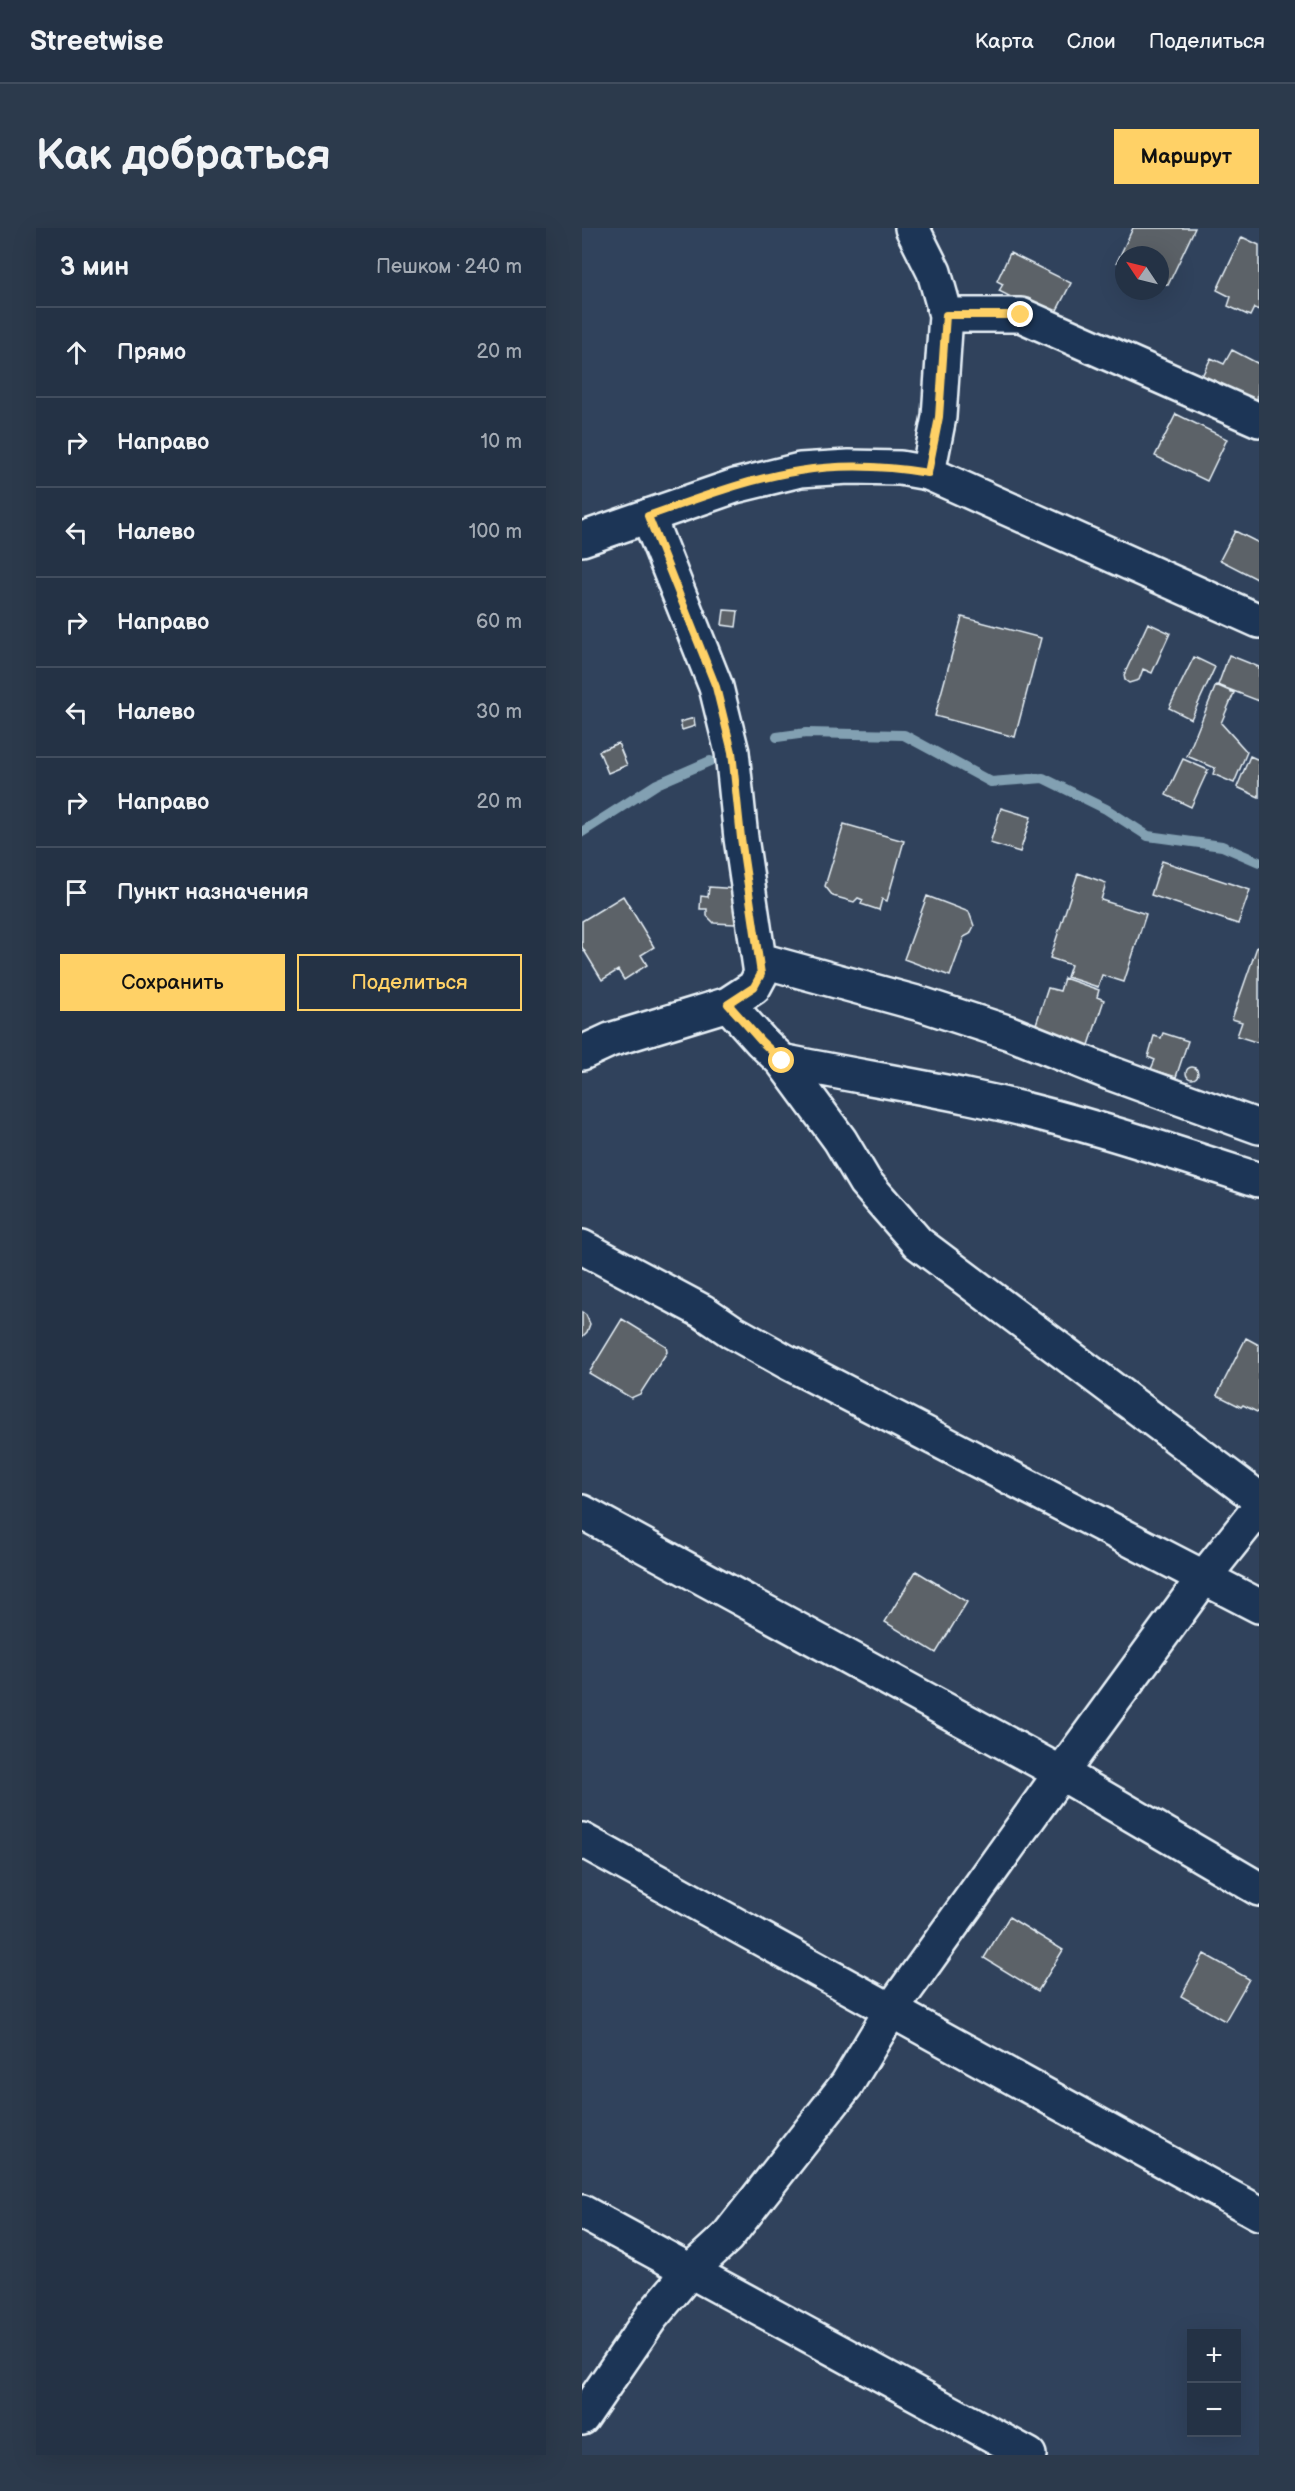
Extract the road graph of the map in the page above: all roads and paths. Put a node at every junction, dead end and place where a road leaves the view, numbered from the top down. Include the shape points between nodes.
1 (912, 228) edge
2 (946, 315) junction
3 (1259, 420) edge
4 (928, 473) junction
5 (648, 516) junction
6 (582, 539) edge
7 (1259, 621) edge
8 (760, 960) junction
9 (728, 1004) junction
10 (582, 1053) edge
11 (782, 1061) junction
12 (1259, 1127) edge
13 (1259, 1180) edge
14 (582, 1248) edge
15 (1259, 1499) edge
16 (1259, 1508) edge
17 (582, 1512) edge
18 (1205, 1576) junction
19 (1259, 1606) edge
20 (1061, 1773) junction
21 (582, 1840) edge
22 (1259, 1889) edge
23 (892, 2009) junction
24 (582, 2212) edge
25 (1259, 2213) edge
26 (690, 2271) junction
27 (582, 2418) edge
28 (1029, 2455) edge

1 - 2 street via 934,272
2 - 3 street via 1021,315
2 - 4 street via 939,417
4 - 5 street via 900,468 800,470 735,486
4 - 7 street
5 - 6 street
5 - 8 street via 716,687 732,752
8 - 9 street via 761,974 754,987
8 - 12 street via 1010,1033
9 - 10 street via 610,1040
9 - 11 street
11 - 13 street via 982,1100 1069,1122
11 - 15 street via 840,1140 865,1182 918,1243
14 - 18 street via 702,1311 787,1362
16 - 18 street
17 - 20 street
18 - 19 street
18 - 20 street
20 - 22 street
20 - 23 street
21 - 23 street
23 - 25 street
23 - 26 street via 847,2084 805,2139 727,2237
24 - 26 street
26 - 27 street via 652,2316
26 - 28 street

